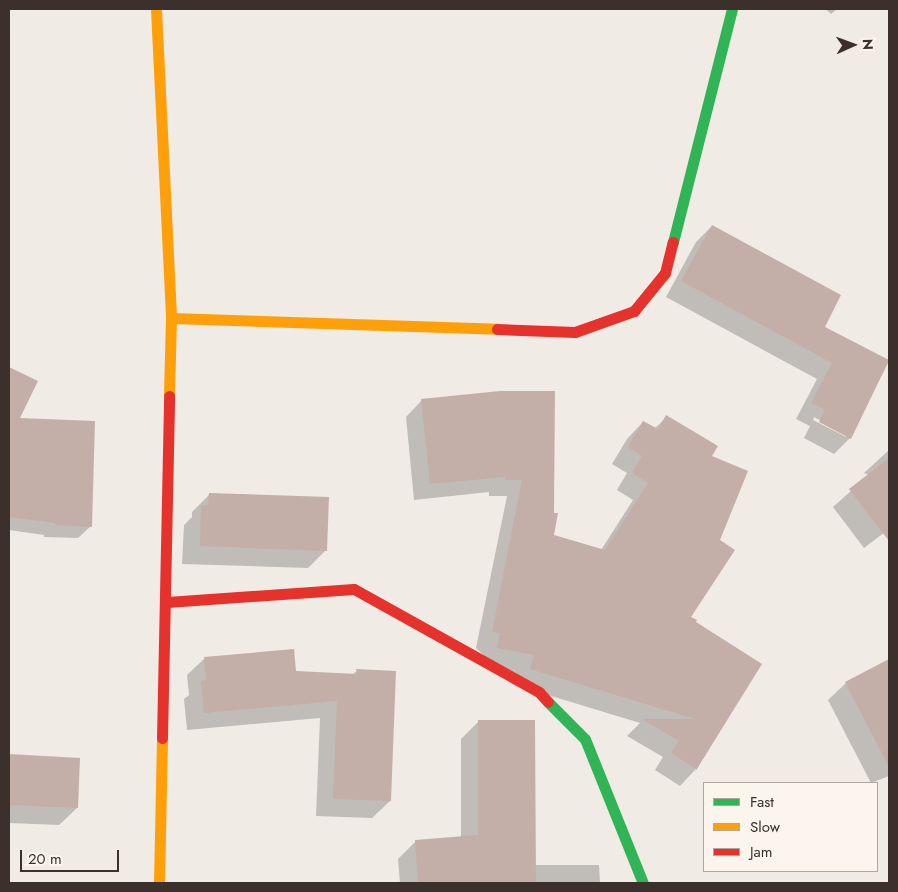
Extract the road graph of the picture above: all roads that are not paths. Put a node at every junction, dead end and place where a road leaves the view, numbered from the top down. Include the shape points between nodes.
1 (156, 9) edge
2 (732, 9) edge
3 (171, 318) junction
4 (167, 602) junction
5 (159, 883) edge
6 (643, 883) edge

1 - 3 street
2 - 3 street via 665,273 634,311 575,332
3 - 4 street
4 - 5 street
4 - 6 street via 354,590 539,692 585,739

